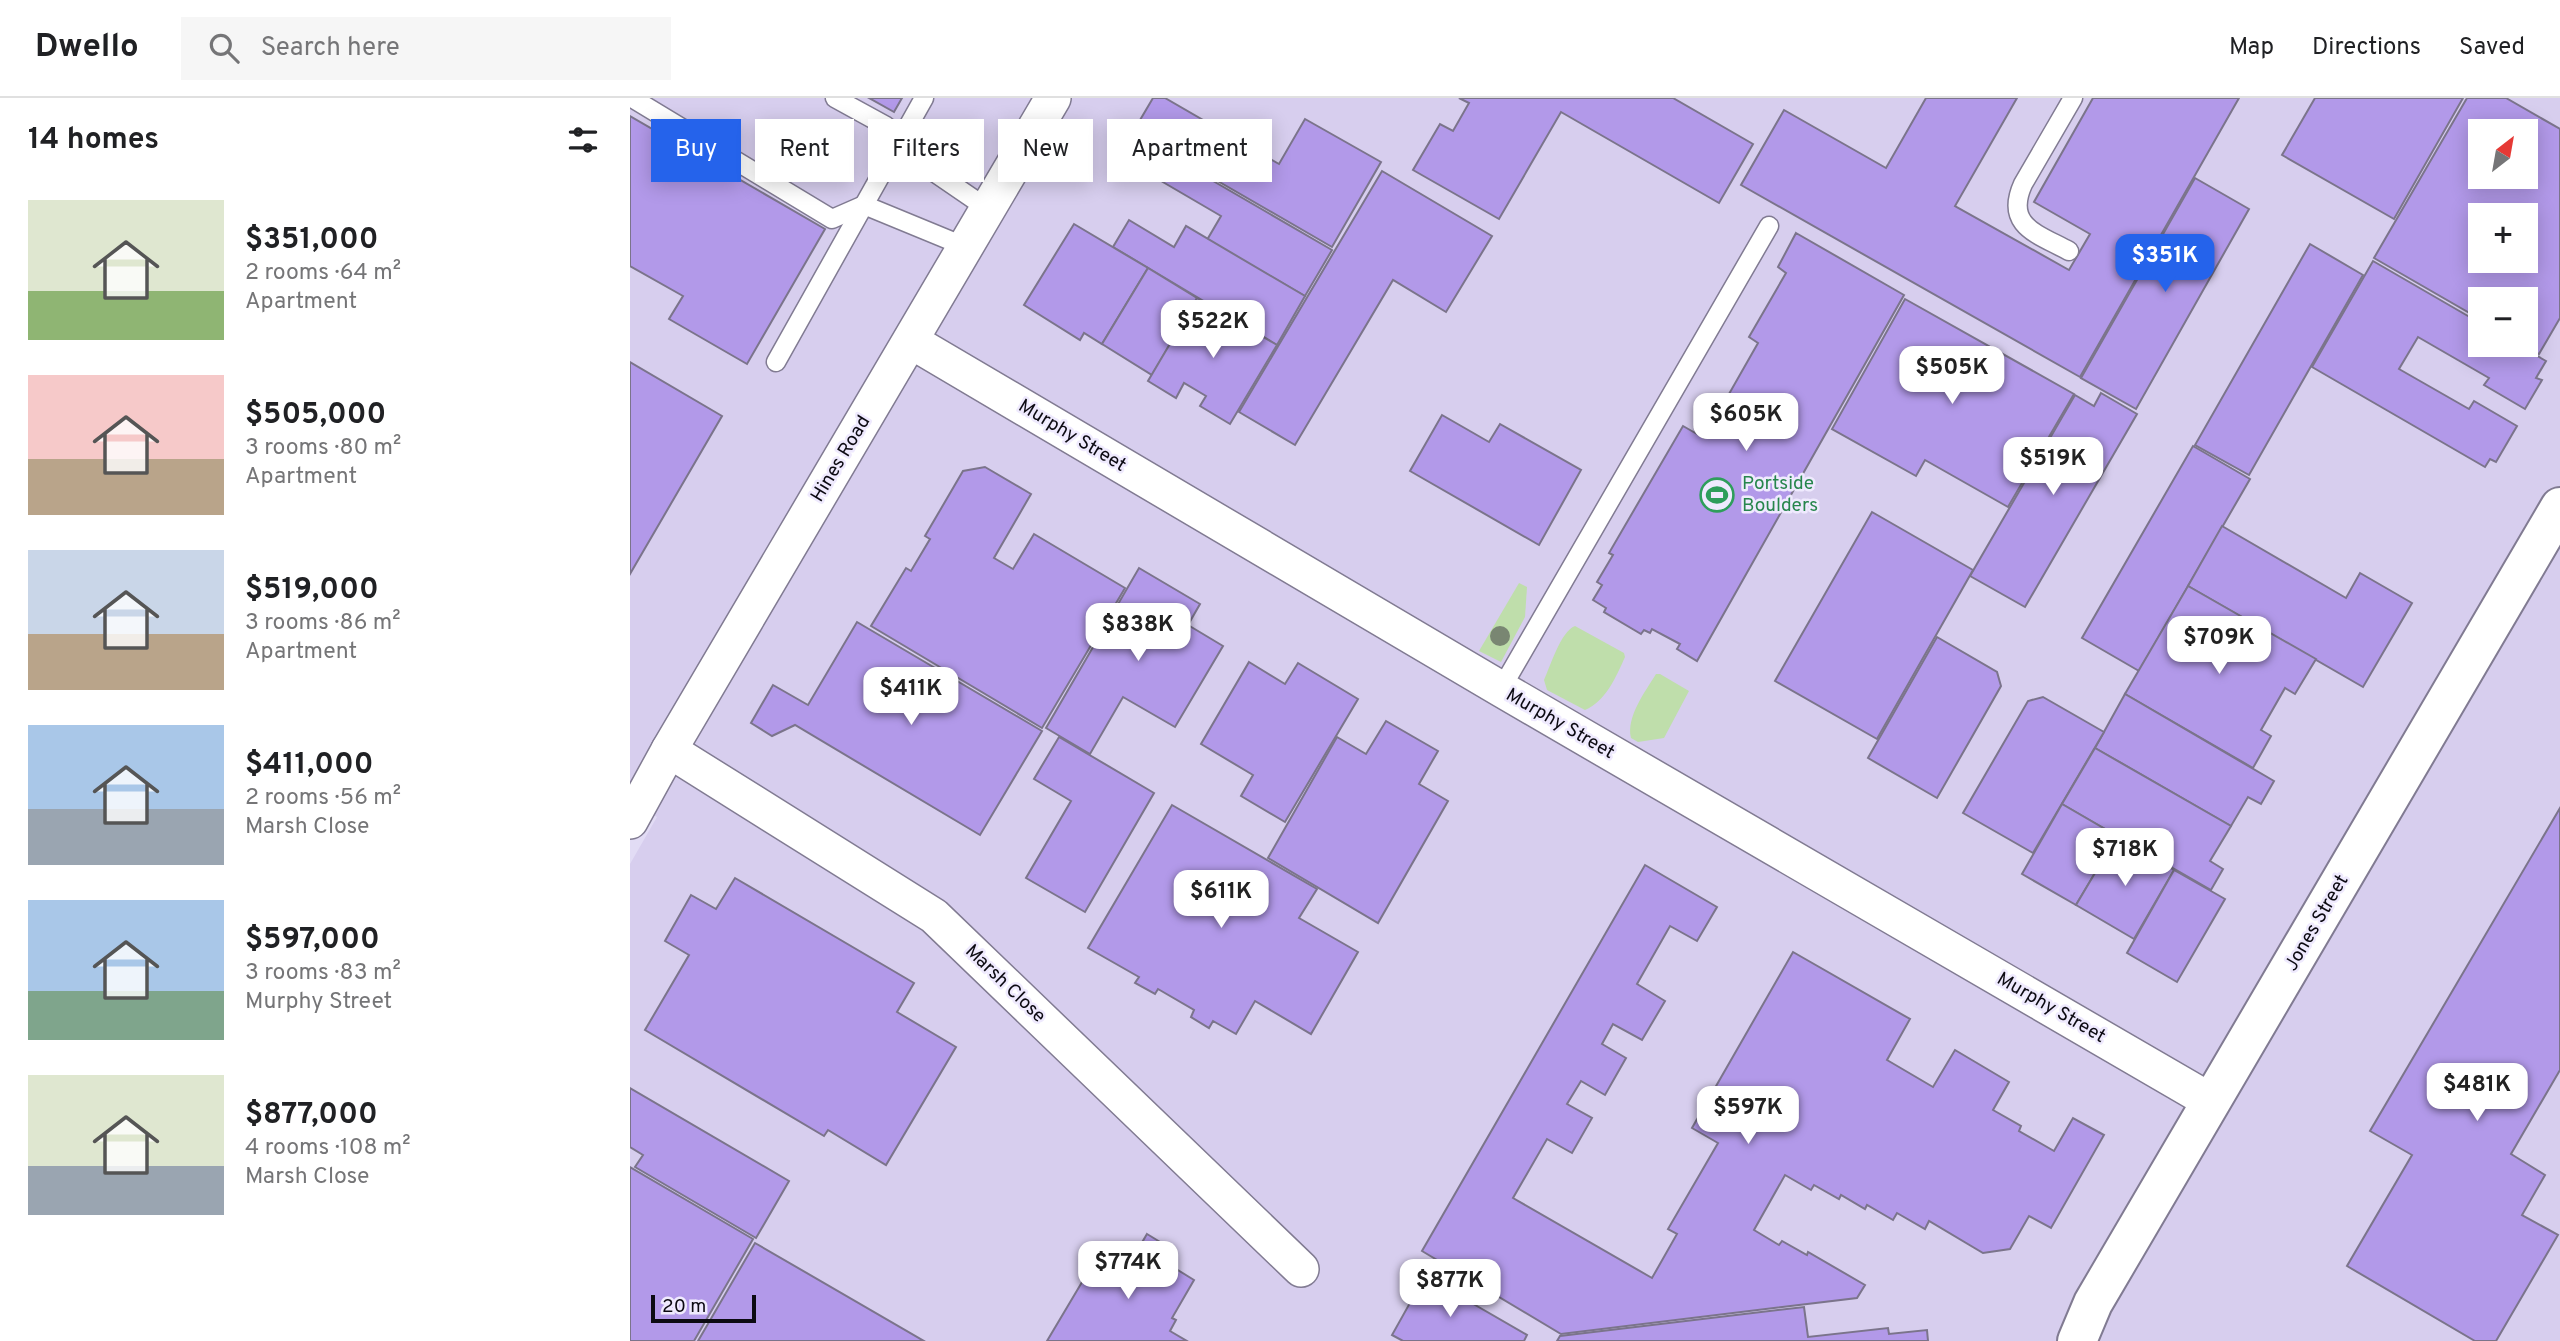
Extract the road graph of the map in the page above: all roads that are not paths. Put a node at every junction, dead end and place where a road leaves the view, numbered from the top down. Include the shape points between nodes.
1 (632, 98) edge
2 (835, 98) edge
3 (924, 98) edge
4 (1053, 98) edge
5 (2073, 98) edge
6 (873, 119) edge
7 (912, 119) edge
8 (877, 182) edge
9 (949, 182) edge
10 (864, 205) junction
11 (988, 209) junction
12 (1769, 226) dead end
13 (966, 247) junction
14 (2069, 251) dead end
15 (911, 341) junction
16 (776, 362) dead end
17 (2560, 507) edge
18 (1501, 690) junction
19 (669, 750) junction
20 (630, 821) edge
21 (2212, 1102) junction
22 (1301, 1269) dead end
23 (2077, 1341) edge

1 - 10 lane via 832,219
2 - 6 lane
3 - 7 lane
4 - 11 street, Hines Road
5 - 14 lane via 2023,184 2015,209 2022,222
8 - 10 lane
9 - 11 lane
10 - 13 lane
10 - 16 lane
11 - 13 street, Hines Road
12 - 18 lane
13 - 15 street, Hines Road
15 - 18 street, Murphy Street
15 - 19 street, Hines Road
17 - 21 street, Jones Street
18 - 21 street, Murphy Street
19 - 20 street, Hines Road
19 - 22 street, Marsh Close via 934,916
21 - 23 street, Jones Street via 2093,1303

